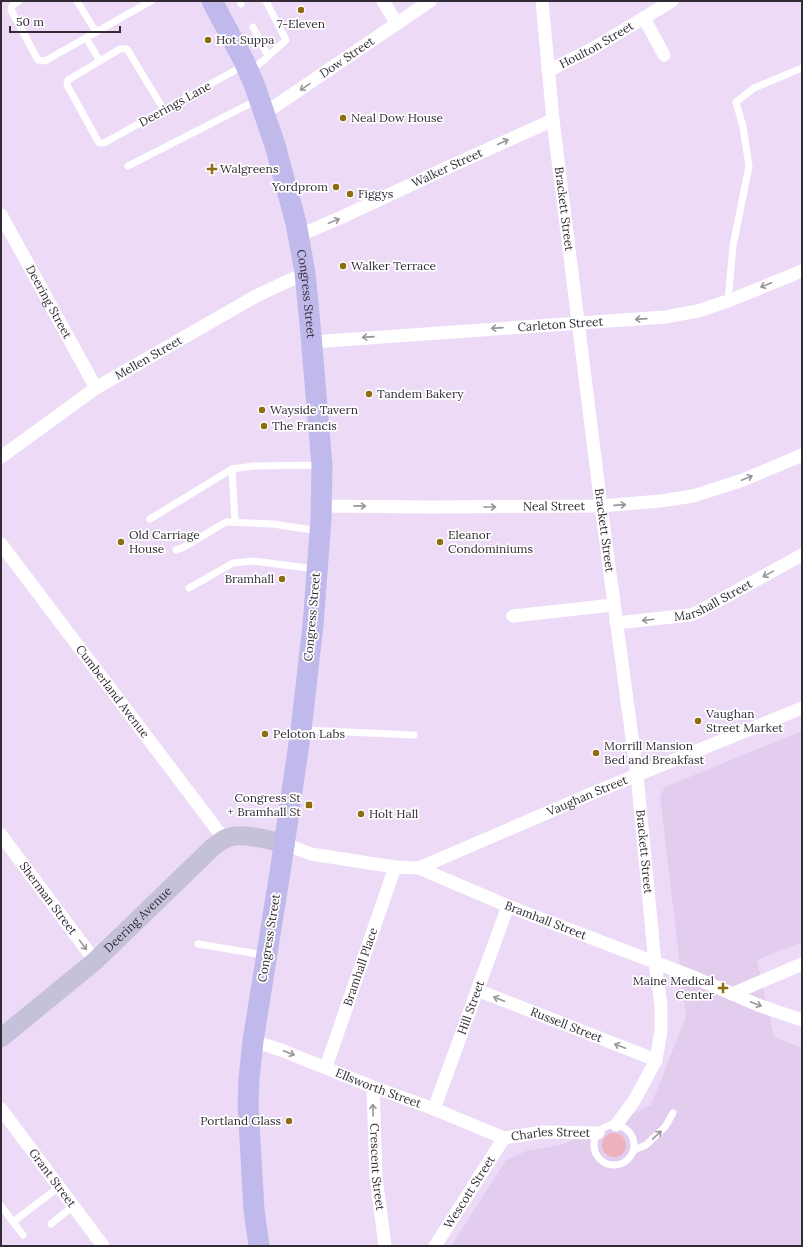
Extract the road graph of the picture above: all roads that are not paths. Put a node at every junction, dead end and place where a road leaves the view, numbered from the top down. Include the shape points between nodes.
1 (19, 1) edge
2 (77, 1) edge
3 (151, 1) edge
4 (212, 1) edge
5 (266, 1) edge
6 (383, 1) edge
7 (430, 1) edge
8 (542, 1) edge
9 (672, 1) edge
10 (644, 18) junction
11 (397, 24) junction
12 (253, 27) dead end
13 (96, 32) junction
14 (86, 38) junction
15 (664, 55) dead end
16 (268, 56) junction
17 (100, 61) junction
18 (247, 68) junction
19 (802, 68) edge
20 (548, 71) junction
21 (262, 106) junction
22 (164, 110) junction
23 (553, 120) junction
24 (128, 166) dead end
25 (1, 215) edge
26 (298, 236) junction
27 (802, 271) edge
28 (305, 273) junction
29 (728, 301) junction
30 (578, 323) junction
31 (312, 342) junction
32 (96, 388) junction
33 (802, 455) edge
34 (1, 457) edge
35 (322, 465) junction
36 (232, 468) junction
37 (321, 506) junction
38 (601, 506) junction
39 (150, 519) dead end
40 (235, 522) junction
41 (319, 531) junction
42 (1, 544) edge
43 (176, 550) dead end
44 (802, 555) edge
45 (317, 569) junction
46 (189, 588) dead end
47 (614, 605) junction
48 (513, 616) dead end
49 (616, 624) junction
50 (802, 708) edge
51 (301, 730) junction
52 (414, 735) dead end
53 (637, 776) junction
54 (1, 835) edge
55 (224, 839) junction
56 (285, 844) junction
57 (395, 867) junction
58 (419, 868) junction
59 (508, 906) junction
60 (198, 944) dead end
61 (266, 956) junction
62 (95, 961) junction
63 (656, 963) junction
64 (802, 964) edge
65 (477, 990) junction
66 (732, 994) junction
67 (802, 1020) edge
68 (1, 1038) edge
69 (252, 1041) junction
70 (656, 1060) junction
71 (326, 1067) junction
72 (373, 1087) junction
73 (1, 1109) edge
74 (434, 1109) junction
75 (673, 1113) dead end
76 (616, 1125) junction
77 (598, 1133) junction
78 (504, 1138) junction
79 (634, 1150) junction
80 (59, 1187) junction
81 (1, 1206) edge
82 (74, 1206) junction
83 (13, 1222) junction
84 (51, 1224) dead end
85 (23, 1235) dead end
86 (103, 1246) edge
87 (259, 1246) edge
88 (385, 1246) edge
89 (435, 1246) edge

1 - 14 lane via 11,10 38,60 46,61
2 - 13 lane
3 - 13 lane
4 - 18 main road, Congress Street
5 - 16 lane, Deerings Lane via 286,40
6 - 11 street
7 - 11 street, Dow Street
8 - 20 street, Brackett Street
9 - 10 street, Houlton Street
10 - 15 street, Houlton Street
10 - 20 street, Houlton Street via 592,49
11 -> 21 street, Dow Street
12 - 16 lane
13 - 14 lane
14 - 17 lane
16 - 18 lane, Deerings Lane
17 - 22 lane via 120,49 127,49
17 - 22 lane, Deerings Lane via 68,80 66,85 99,143 104,143
18 - 21 main road, Congress Street
18 - 22 lane, Deerings Lane
19 - 29 lane via 754,88 736,102 749,166 733,246
20 - 23 street, Brackett Street
21 - 24 lane
21 - 26 main road, Congress Street via 283,172
26 -> 23 street, Walker Street
23 - 30 street, Brackett Street
25 - 32 street, Deering Street
26 - 28 main road, Congress Street
27 -> 29 street, Carleton Street
28 - 31 main road, Congress Street
28 - 32 street, Mellen Street via 256,296
29 -> 30 street, Carleton Street via 698,311 664,317
30 -> 31 street, Carleton Street
30 - 38 street, Brackett Street
31 - 35 main road, Congress Street
32 - 34 street, Mellen Street
38 -> 33 street, Neal Street via 694,496 743,480
35 - 36 lane
35 - 37 main road, Congress Street
36 - 39 lane
36 - 40 lane
37 -> 38 street, Neal Street
37 - 41 main road, Congress Street
38 - 47 street, Brackett Street
40 - 41 lane via 273,524
40 - 43 lane via 226,522
41 - 45 main road, Congress Street
42 - 55 street, Cumberland Avenue
44 -> 49 street, Marshall Street via 690,615
45 - 46 lane via 253,561 233,563
45 - 51 main road, Congress Street
47 - 48 street
47 - 49 street, Brackett Street
49 - 53 street, Brackett Street
50 - 53 street, Vaughan Street
51 - 52 lane
51 - 56 main road, Congress Street
53 - 58 street, Vaughan Street
53 - 63 street, Brackett Street
54 -> 62 street, Sherman Street
55 - 56 main road via 236,836
55 - 62 main road, Deering Avenue
56 - 57 street, Bramhall Street via 311,854
56 - 61 main road, Congress Street
57 - 58 street, Bramhall Street
57 - 71 street, Bramhall Place
58 - 59 street, Bramhall Street
59 - 63 street, Bramhall Street
59 - 65 street, Hill Street
60 - 61 lane
61 - 69 main road, Congress Street
62 - 68 main road, Deering Avenue
63 - 66 street, Bramhall Street
63 - 70 street, Brackett Street via 662,1005
64 - 66 street
70 -> 65 street, Russell Street
65 - 74 street, Hill Street
66 -> 67 street, Bramhall Street
69 -> 71 street, Ellsworth Street
69 - 87 main road, Congress Street via 248,1105 254,1210
70 - 76 street via 634,1101
71 - 72 street, Ellsworth Street
72 - 74 street, Ellsworth Street
88 -> 72 street, Crescent Street via 376,1177
73 - 80 street, Grant Street
74 - 78 street, Ellsworth Street
79 -> 75 lane via 646,1145 665,1127
76 - 77 lane via 609,1125
76 - 79 lane via 623,1127 633,1136
77 - 78 street, Charles Street via 543,1132
77 - 79 lane via 594,1146 604,1163 616,1166 622,1164 632,1156
78 - 89 street, Wescott Street
80 - 82 street, Grant Street
80 - 83 lane
81 - 83 lane
82 - 84 lane
82 - 86 street, Grant Street
83 - 85 lane

